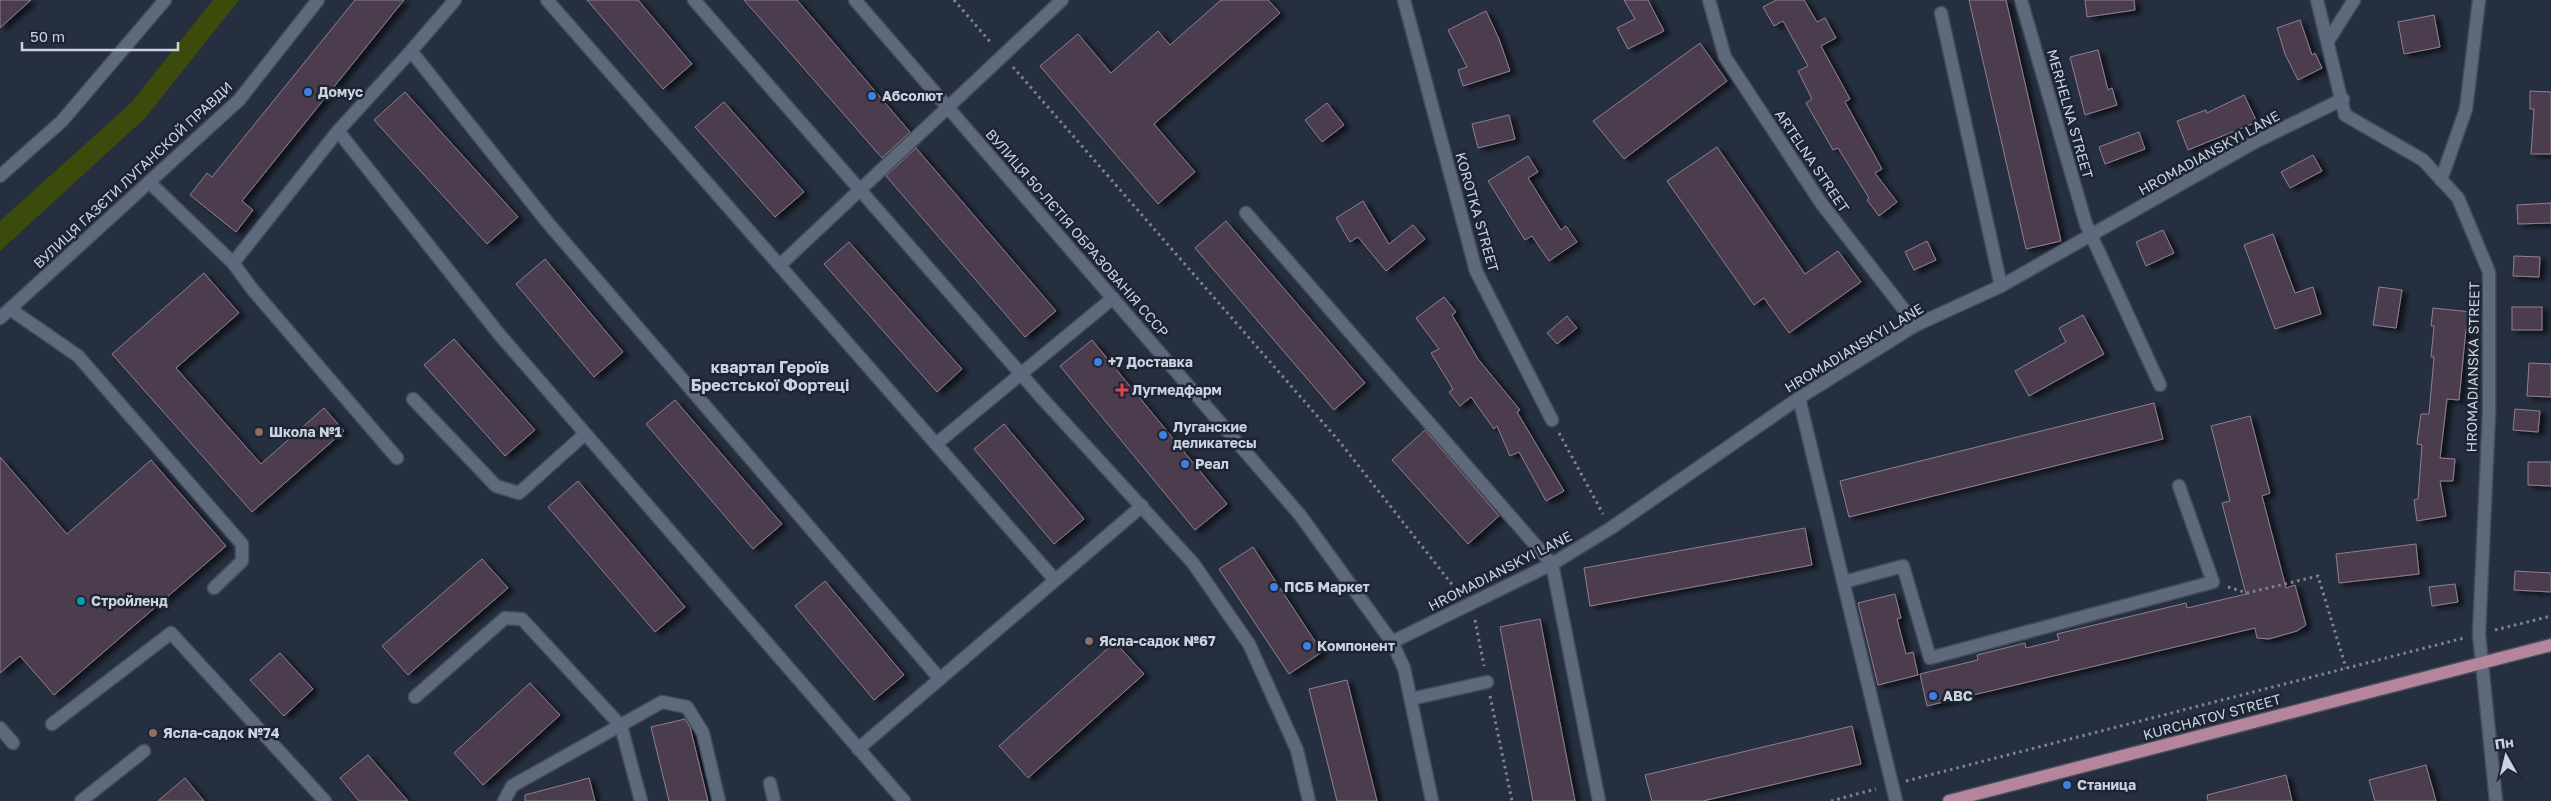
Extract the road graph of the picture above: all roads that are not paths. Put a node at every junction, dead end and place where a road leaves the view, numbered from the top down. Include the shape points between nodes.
1 (165, 0) edge
2 (318, 0) edge
3 (455, 0) edge
4 (547, 0) edge
5 (694, 0) edge
6 (855, 0) edge
7 (1062, 0) edge
8 (1404, 0) edge
9 (1710, 0) edge
10 (2021, 0) edge
11 (2317, 0) edge
12 (2354, 0) edge
13 (2479, 0) edge
14 (1941, 13) dead end
15 (2328, 41) junction
16 (411, 51) junction
17 (2343, 99) junction
18 (949, 108) junction
19 (338, 131) junction
20 (0, 176) edge
21 (2441, 180) junction
22 (149, 182) junction
23 (861, 191) junction
24 (1246, 213) dead end
25 (2092, 236) junction
26 (233, 263) junction
27 (780, 266) junction
28 (2001, 286) junction
29 (1113, 298) junction
30 (10, 309) junction
31 (0, 318) edge
32 (1916, 325) junction
33 (1021, 374) junction
34 (2160, 385) dead end
35 (413, 398) dead end
36 (1799, 398) junction
37 (1552, 420) road end
38 (585, 434) junction
39 (936, 444) junction
40 (397, 458) dead end
41 (2179, 486) dead end
42 (1142, 506) junction
43 (1552, 564) junction
44 (1055, 580) junction
45 (1844, 582) junction
46 (214, 588) dead end
47 (1392, 642) junction
48 (2551, 645) edge
49 (2483, 661) junction
50 (940, 679) junction
51 (1487, 682) road end
52 (415, 697) dead end
53 (1411, 699) junction
54 (52, 724) dead end
55 (621, 726) junction
56 (0, 728) edge
57 (12, 743) dead end
58 (858, 749) junction
59 (144, 751) dead end
60 (770, 783) dead end
61 (81, 801) edge
62 (325, 801) edge
63 (504, 801) edge
64 (641, 801) edge
65 (719, 801) edge
66 (774, 801) edge
67 (904, 801) edge
68 (1309, 801) edge
69 (1432, 801) edge
70 (1599, 801) edge
71 (1896, 801) edge
72 (1948, 801) edge
73 (2496, 801) edge

1 - 20 street via 62,121
2 - 22 street, ВУЛИЦЯ ГАЗЄТИ ЛУГАНСКОЙ ПРАВДИ via 239,100
3 - 16 street
4 - 27 street
5 - 23 street
6 - 18 street, ВУЛИЦЯ 50-ЛЄТІЯ ОБРАЗОВАНІЯ СССР
7 - 18 street
8 - 37 street, KOROTKA STREET via 1476,271
9 - 32 street, ARTELNA STREET via 1725,58 1821,203
10 - 25 street, MERHELNA STREET
11 - 15 street, HROMADIANSKA STREET
12 - 15 street
13 - 21 street via 2466,109
14 - 28 street
15 - 17 street, HROMADIANSKA STREET
16 - 19 street
16 - 50 street via 548,223
17 - 21 street, HROMADIANSKA STREET via 2345,115 2423,160
17 - 25 street, HROMADIANSKYI LANE via 2255,142
18 - 23 street
18 - 29 street, ВУЛИЦЯ 50-ЛЄТІЯ ОБРАЗОВАНІЯ СССР
19 - 26 street
19 - 38 street via 499,334
21 - 49 street, HROMADIANSKA STREET via 2458,198 2489,272 2490,413 2479,634
22 - 26 street
22 - 30 street, ВУЛИЦЯ ГАЗЄТИ ЛУГАНСКОЙ ПРАВДИ
23 - 27 street
23 - 33 street
24 - 43 street
25 - 28 street, HROMADIANSKYI LANE
25 - 34 street, MERHELNA STREET
26 - 40 street
27 - 39 street
28 - 32 street, HROMADIANSKYI LANE
29 - 33 street
29 - 47 street, ВУЛИЦЯ 50-ЛЄТІЯ ОБРАЗОВАНІЯ СССР via 1300,515
30 - 31 street, ВУЛИЦЯ ГАЗЄТИ ЛУГАНСКОЙ ПРАВДИ
30 - 46 street via 78,356 242,544 242,561
32 - 36 street, HROMADIANSKYI LANE
33 - 39 street
33 - 42 street
35 - 38 street via 496,486 519,493
36 - 43 street, HROMADIANSKYI LANE via 1611,528
36 - 45 street
38 - 58 street
39 - 44 street
41 - 45 street via 2213,582 1930,658 1903,566
42 - 44 street
42 - 68 street via 1193,563 1248,644 1297,750
43 - 47 street, HROMADIANSKYI LANE
43 - 70 street
44 - 50 street
45 - 71 street
47 - 53 street, ВУЛИЦЯ 50-ЛЄТІЯ ОБРАЗОВАНІЯ СССР via 1404,668
48 - 49 main road, KURCHATOV STREET
49 - 72 main road, KURCHATOV STREET
49 - 73 street, HROMADIANSKA STREET
50 - 58 street
51 - 53 street
52 - 55 street via 504,618 522,619
53 - 69 street, ВУЛИЦЯ 50-ЛЄТІЯ ОБРАЗОВАНІЯ СССР
54 - 62 street via 171,633
55 - 63 street via 512,786
55 - 64 street
55 - 65 street via 662,702 687,707 703,733
56 - 57 street
58 - 67 street
59 - 61 street
60 - 66 street

